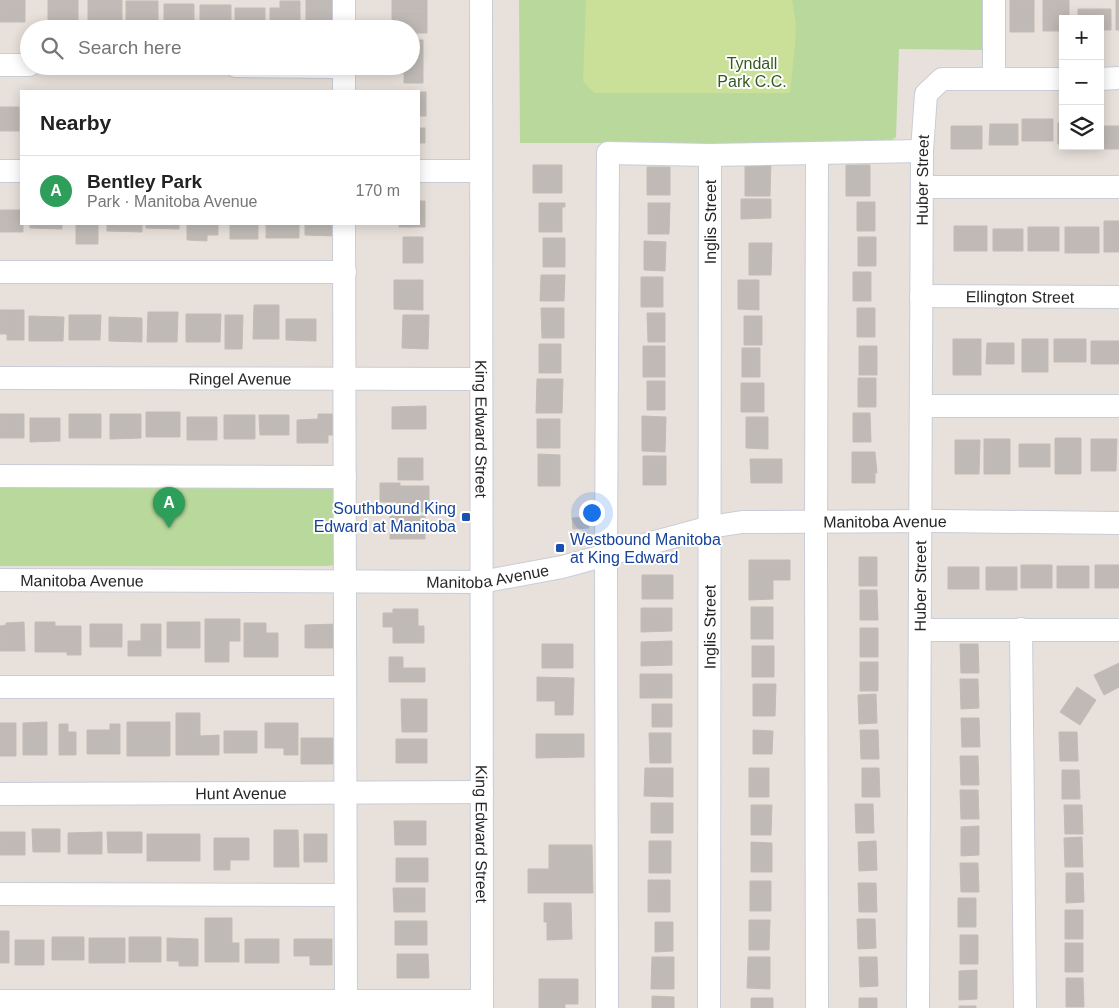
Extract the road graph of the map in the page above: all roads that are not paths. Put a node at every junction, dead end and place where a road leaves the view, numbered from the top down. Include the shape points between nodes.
1 (344, 0) edge
2 (481, 0) edge
3 (994, 0) edge
4 (344, 20) edge
5 (0, 65) edge
6 (20, 65) edge
7 (344, 75) edge
8 (1104, 78) edge
9 (1119, 78) edge
10 (994, 79) junction
11 (1059, 79) edge
12 (344, 90) edge
13 (922, 151) junction
14 (817, 153) junction
15 (710, 155) junction
16 (0, 171) edge
17 (20, 171) edge
18 (420, 171) edge
19 (480, 171) junction
20 (922, 187) junction
21 (1119, 187) edge
22 (344, 225) edge
23 (0, 272) edge
24 (345, 272) junction
25 (922, 296) junction
26 (1119, 297) edge
27 (0, 378) edge
28 (345, 379) junction
29 (480, 379) junction
30 (921, 406) junction
31 (1119, 406) edge
32 (0, 476) edge
33 (345, 477) junction
34 (816, 521) junction
35 (920, 521) junction
36 (1119, 523) edge
37 (710, 527) junction
38 (606, 556) junction
39 (0, 580) edge
40 (345, 582) junction
41 (481, 582) junction
42 (1021, 629) junction
43 (920, 630) junction
44 (1119, 630) edge
45 (0, 687) edge
46 (345, 687) junction
47 (482, 792) junction
48 (345, 793) junction
49 (0, 794) edge
50 (0, 894) edge
51 (345, 895) junction
52 (0, 1001) edge
53 (346, 1004) edge
54 (482, 1004) edge
55 (607, 1008) edge
56 (709, 1008) edge
57 (817, 1008) edge
58 (918, 1008) edge
59 (1025, 1008) edge

1 - 4 street
2 - 19 street, King Edward Street
3 - 10 street
5 - 6 street
7 - 12 street
8 - 9 street
10 - 11 street
10 - 13 street, Huber Street via 942,79 926,94
13 - 14 street
13 - 20 street, Huber Street
14 - 15 street
14 - 34 street
15 - 37 street, Inglis Street
15 - 38 street via 608,153
16 - 17 street
18 - 19 street
19 - 29 street, King Edward Street
20 - 21 street
20 - 25 street, Huber Street
22 - 24 street
23 - 24 street
24 - 28 street
25 - 26 street, Ellington Street
25 - 30 street, Huber Street
27 - 28 street, Ringel Avenue
28 - 29 street, Ringel Avenue
28 - 33 street
29 - 41 street, King Edward Street
30 - 31 street
30 - 35 street, Huber Street
32 - 33 street
33 - 40 street
34 - 35 street, Manitoba Avenue
34 - 37 street, Manitoba Avenue via 742,522
34 - 57 street
35 - 36 street, Manitoba Avenue
35 - 43 street, Huber Street
37 - 38 street, Manitoba Avenue
37 - 56 street, Inglis Street
38 - 41 street, Manitoba Avenue
38 - 55 street
39 - 40 street, Manitoba Avenue
40 - 41 street, Manitoba Avenue
40 - 46 street
41 - 47 street, King Edward Street
42 - 43 street
42 - 44 street
42 - 59 street
43 - 58 street, Huber Street
45 - 46 street
46 - 48 street
47 - 48 street, Hunt Avenue
47 - 54 street, King Edward Street
48 - 49 street, Hunt Avenue
48 - 51 street
50 - 51 street
51 - 53 street
52 - 53 street
53 - 54 street

